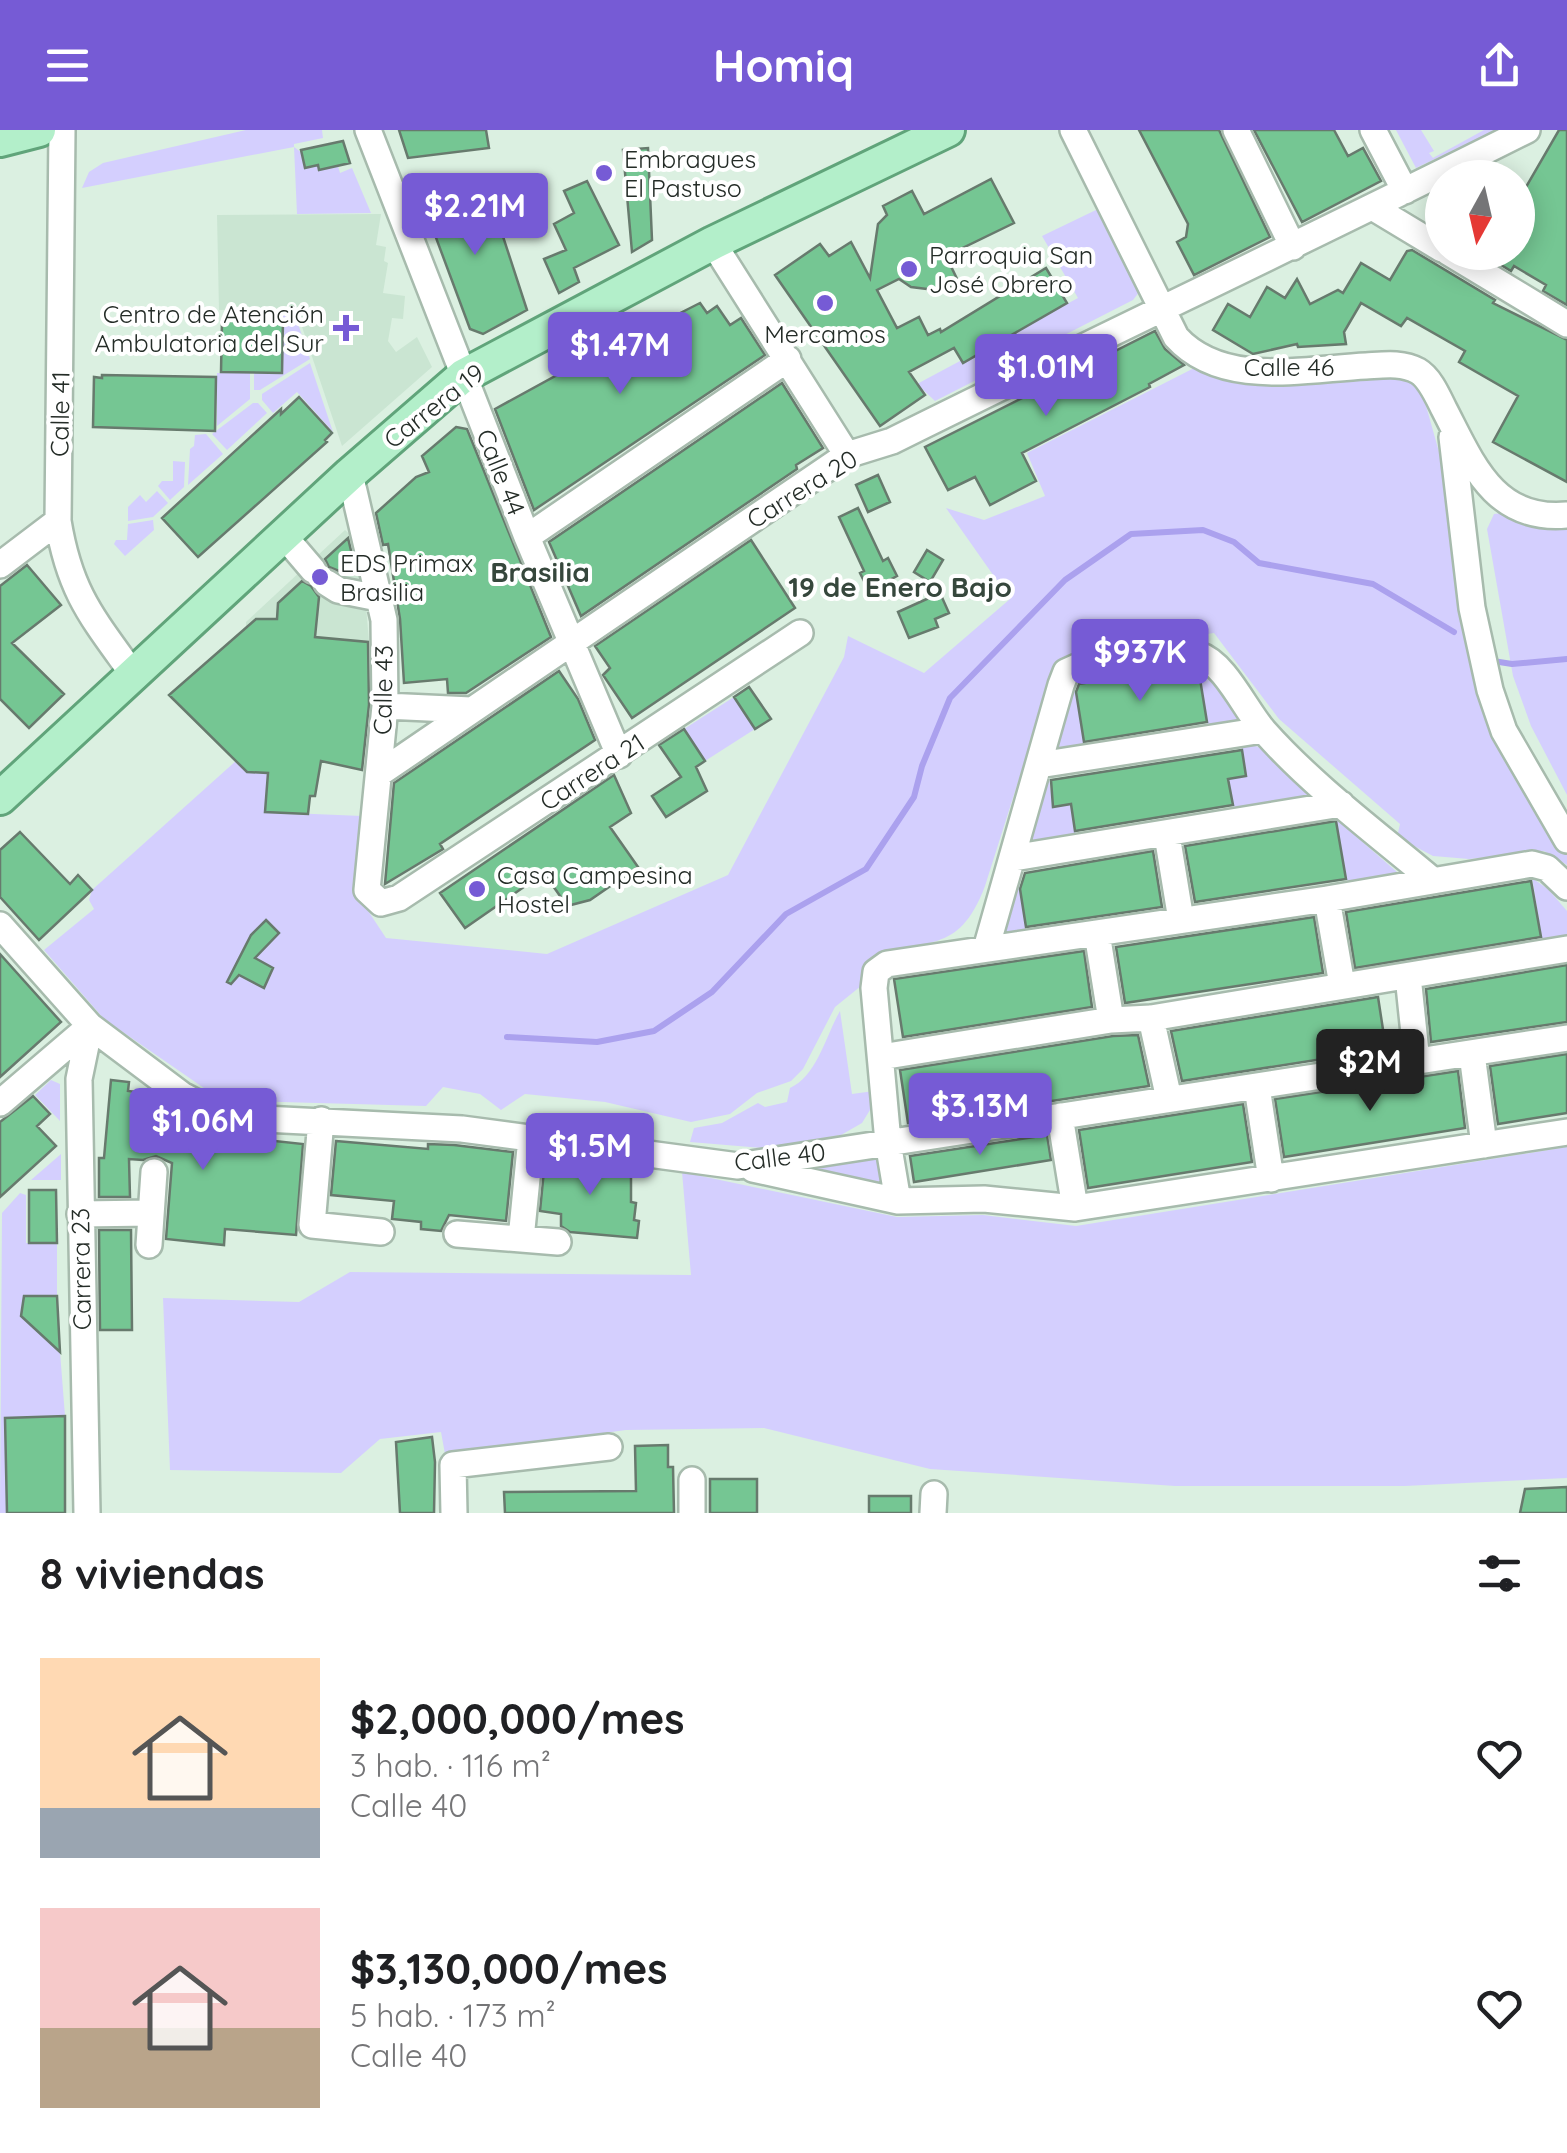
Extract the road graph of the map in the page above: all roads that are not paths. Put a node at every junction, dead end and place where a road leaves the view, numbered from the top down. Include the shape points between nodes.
1 (38, 130) edge
2 (62, 130) edge
3 (368, 130) edge
4 (948, 130) edge
5 (1074, 130) edge
6 (1236, 130) edge
7 (1373, 130) edge
8 (1527, 130) edge
9 (0, 140) edge
10 (1405, 191) junction
11 (1374, 208) junction
12 (1425, 239) edge
13 (713, 243) junction
14 (1292, 247) junction
15 (1477, 270) edge
16 (1162, 306) junction
17 (1567, 324) edge
18 (788, 359) junction
19 (463, 376) junction
20 (1450, 418) junction
21 (847, 454) junction
22 (350, 474) junction
23 (1497, 495) junction
24 (1567, 515) edge
25 (58, 520) junction
26 (1461, 526) junction
27 (284, 536) junction
28 (526, 537) junction
29 (0, 565) edge
30 (378, 598) junction
31 (800, 633) dead end
32 (571, 644) junction
33 (135, 676) junction
34 (385, 706) junction
35 (470, 710) junction
36 (1263, 730) junction
37 (619, 755) junction
38 (1040, 765) junction
39 (380, 773) junction
40 (0, 798) edge
41 (1341, 804) junction
42 (1167, 835) junction
43 (1567, 840) edge
44 (1013, 858) junction
45 (1432, 879) junction
46 (1567, 887) edge
47 (1327, 899) junction
48 (380, 903) joint
49 (1181, 920) junction
50 (0, 926) edge
51 (1097, 933) junction
52 (986, 949) junction
53 (1567, 950) edge
54 (1408, 976) junction
55 (1342, 986) junction
56 (1151, 1018) junction
57 (1111, 1020) junction
58 (90, 1026) junction
59 (1567, 1038) edge
60 (1472, 1054) junction
61 (880, 1058) junction
62 (1417, 1062) junction
63 (1257, 1087) junction
64 (1170, 1099) junction
65 (0, 1103) edge
66 (1060, 1116) junction
67 (321, 1120) junction
68 (1567, 1132) edge
69 (531, 1138) junction
70 (888, 1142) junction
71 (1484, 1146) junction
72 (738, 1166) junction
73 (154, 1172) dead end
74 (1271, 1179) junction
75 (898, 1201) junction
76 (1076, 1208) junction
77 (151, 1213) junction
78 (80, 1214) junction
79 (381, 1232) dead end
80 (457, 1234) dead end
81 (521, 1239) junction
82 (558, 1242) dead end
83 (149, 1245) dead end
84 (609, 1447) dead end
85 (692, 1480) dead end
86 (87, 1513) edge
87 (454, 1513) edge
88 (692, 1513) edge

1 - 9 main road
2 - 25 street, Calle 41
3 - 19 street, Calle 44
4 - 13 main road, Carrera 19
5 - 16 street, Calle 46
6 - 14 street
7 - 10 street
8 - 10 street, Carrera 20
10 - 11 street, Carrera 20
11 - 12 street
11 - 14 street, Carrera 20
13 - 18 street
13 - 19 main road, Carrera 19
14 - 16 street, Carrera 20
15 - 17 street
16 - 20 street, Calle 46 via 1190,352 1249,372 1396,364 1420,372
16 - 21 street, Carrera 20 via 892,442
18 - 21 street
18 - 28 street
19 - 22 main road, Carrera 19
19 - 28 street, Calle 44
20 - 23 street, Calle 46
20 - 26 street
21 - 32 street, Carrera 20
22 - 27 main road, Carrera 19
22 - 30 street, Calle 43
23 - 24 street via 1535,514
23 - 26 street
25 - 29 street
25 - 33 street, Calle 41 via 78,596
26 - 43 street via 1490,690 1504,731
27 - 30 street via 338,590
27 - 33 main road, Carrera 19
28 - 32 street, Calle 44
30 - 34 street, Calle 43
31 - 37 street, Carrera 21
32 - 35 street, Carrera 20
32 - 37 street, Calle 44
33 - 40 main road, Carrera 19
34 - 35 street
34 - 39 street, Calle 43
35 - 39 street, Carrera 20
36 - 38 street
36 - 38 street via 1204,656 1183,652 1077,667 1061,684
36 - 41 street
37 - 48 street, Carrera 21 via 399,898
38 - 44 street
39 - 48 street, Calle 43 via 367,890
41 - 42 street
41 - 45 street
42 - 44 street
42 - 49 street
44 - 52 street
45 - 46 street via 1532,864
45 - 47 street
47 - 49 street
47 - 55 street
49 - 51 street
50 - 58 street, Calle 40
51 - 52 street
51 - 57 street
52 - 61 street via 886,964 876,972
53 - 54 street
54 - 55 street
54 - 62 street
55 - 56 street
56 - 57 street
56 - 64 street
57 - 61 street
58 - 65 street
58 - 67 street, Calle 40 via 214,1112
58 - 78 street, Carrera 23 via 79,1079
59 - 60 street, Calle 40
60 - 62 street, Calle 40
60 - 71 street
61 - 70 street
62 - 63 street, Calle 40
63 - 64 street, Calle 40
63 - 74 street
64 - 66 street, Calle 40
66 - 70 street, Calle 40
66 - 76 street
67 - 69 street, Calle 40
67 - 79 street via 312,1225
68 - 71 street
69 - 72 street, Calle 40
69 - 81 street
70 - 72 street, Calle 40
70 - 75 street
71 - 74 street
72 - 75 street
73 - 77 street
74 - 76 street
75 - 76 street via 984,1198
77 - 78 street
77 - 83 street
78 - 86 street, Carrera 23
80 - 81 street
81 - 82 street
84 - 87 street via 452,1465
85 - 88 street

